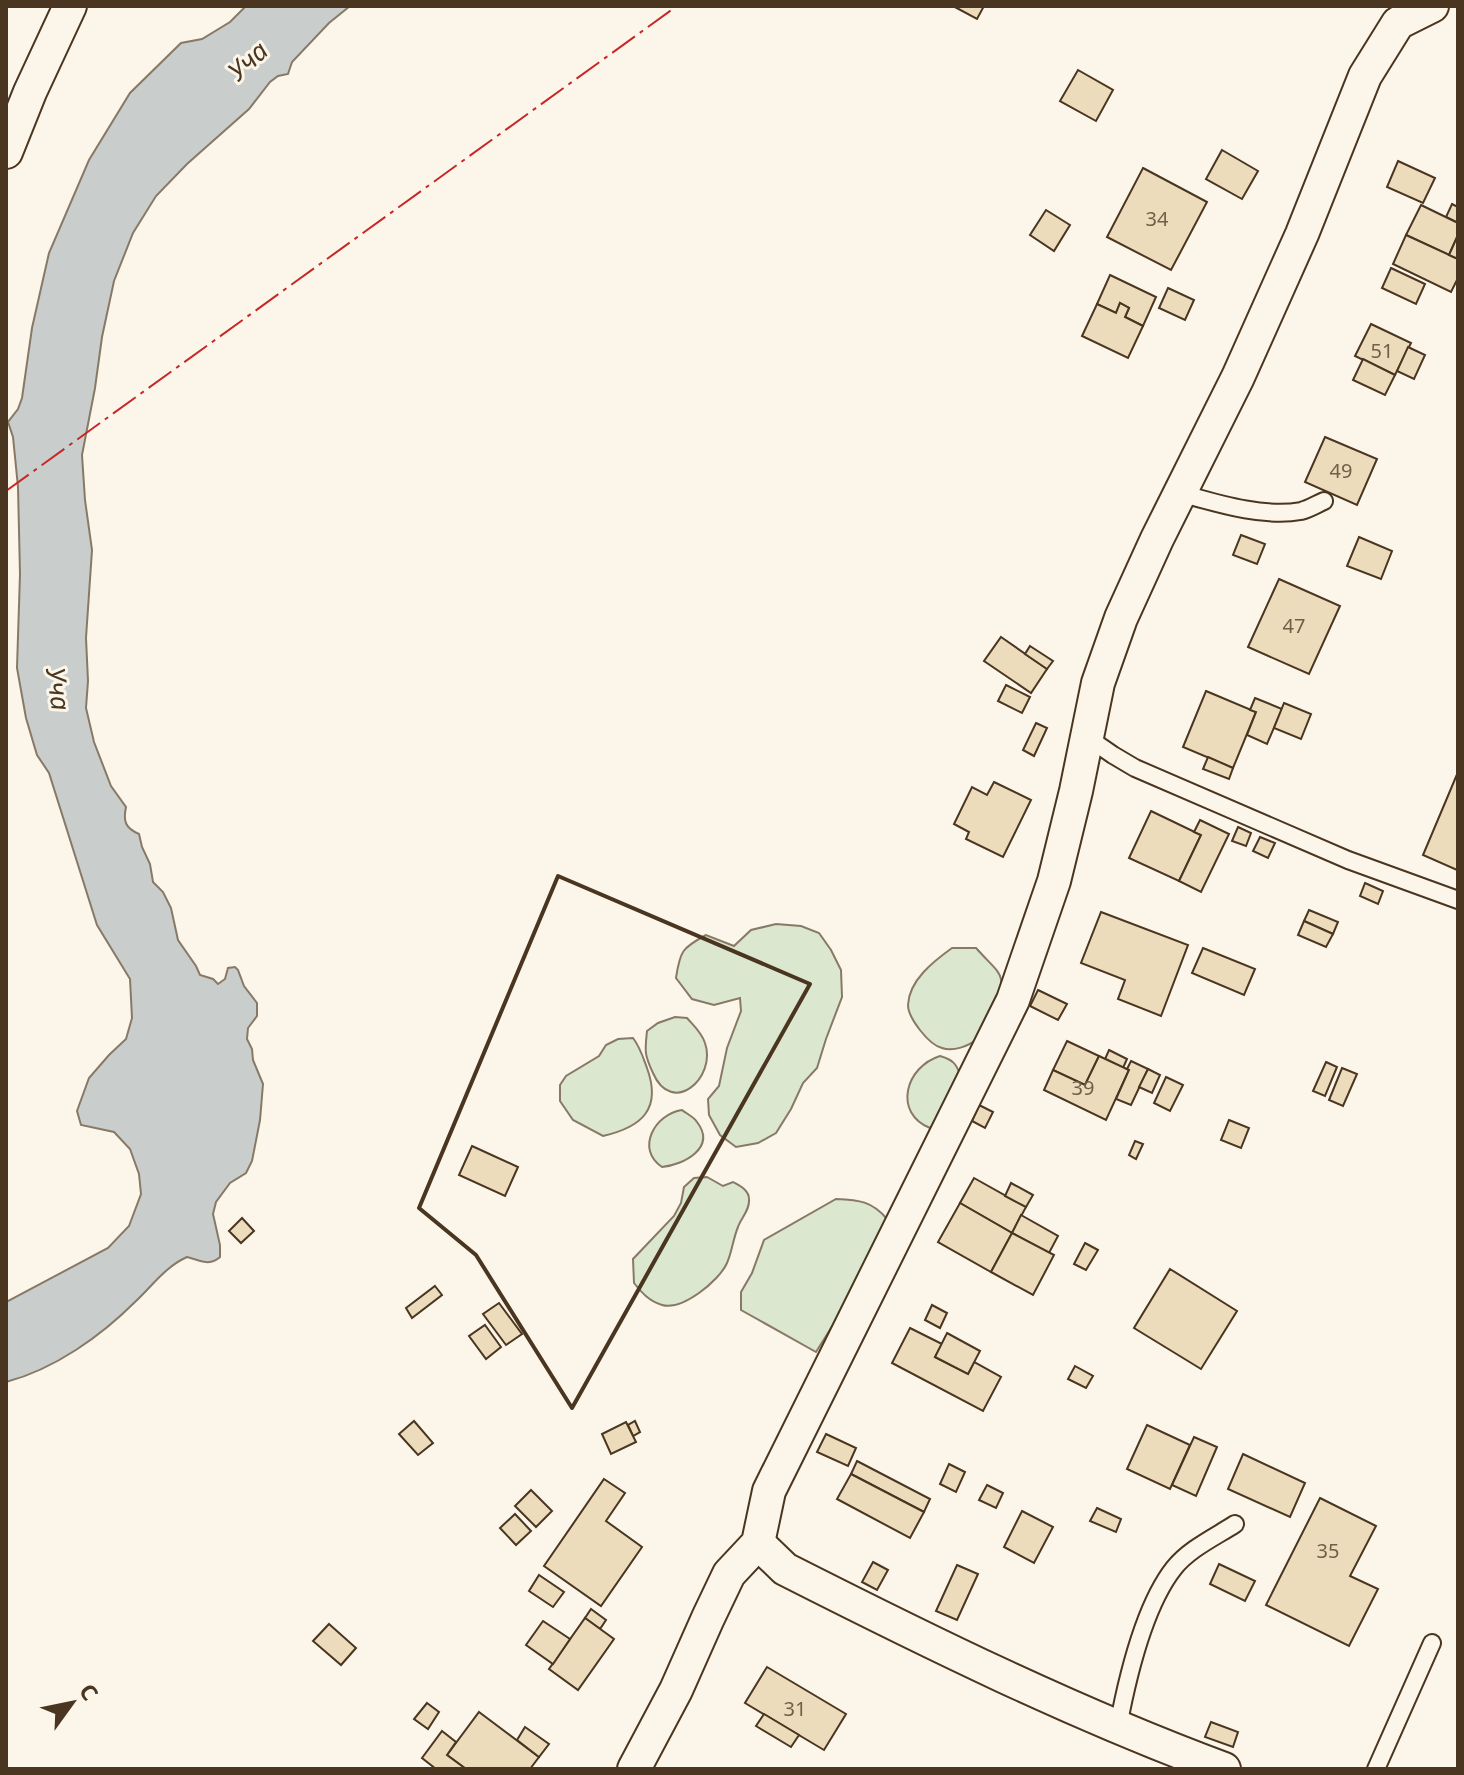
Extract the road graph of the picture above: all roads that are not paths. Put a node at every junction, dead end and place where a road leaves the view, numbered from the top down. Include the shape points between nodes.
1 (70, 6) edge
2 (1432, 6) edge
3 (6, 152) edge
4 (1180, 493) junction
5 (1324, 501) dead end
6 (1087, 737) junction
7 (1458, 900) edge
8 (1235, 1524) dead end
9 (758, 1543) junction
10 (1432, 1643) dead end
11 (1118, 1727) junction
12 (634, 1769) edge
13 (1224, 1769) edge
14 (1376, 1769) edge

1 - 3 street
2 - 4 street via 1398,23 1365,76 1302,234
4 - 5 lane via 1226,506 1282,512 1303,511
4 - 6 street via 1121,618 1098,683
6 - 7 lane via 1135,768 1348,860
6 - 9 street via 1054,881 1013,1000 769,1491
8 - 11 lane via 1175,1567 1154,1602 1135,1651
9 - 11 street via 785,1569
9 - 12 street via 729,1574
10 - 14 lane
11 - 13 street

